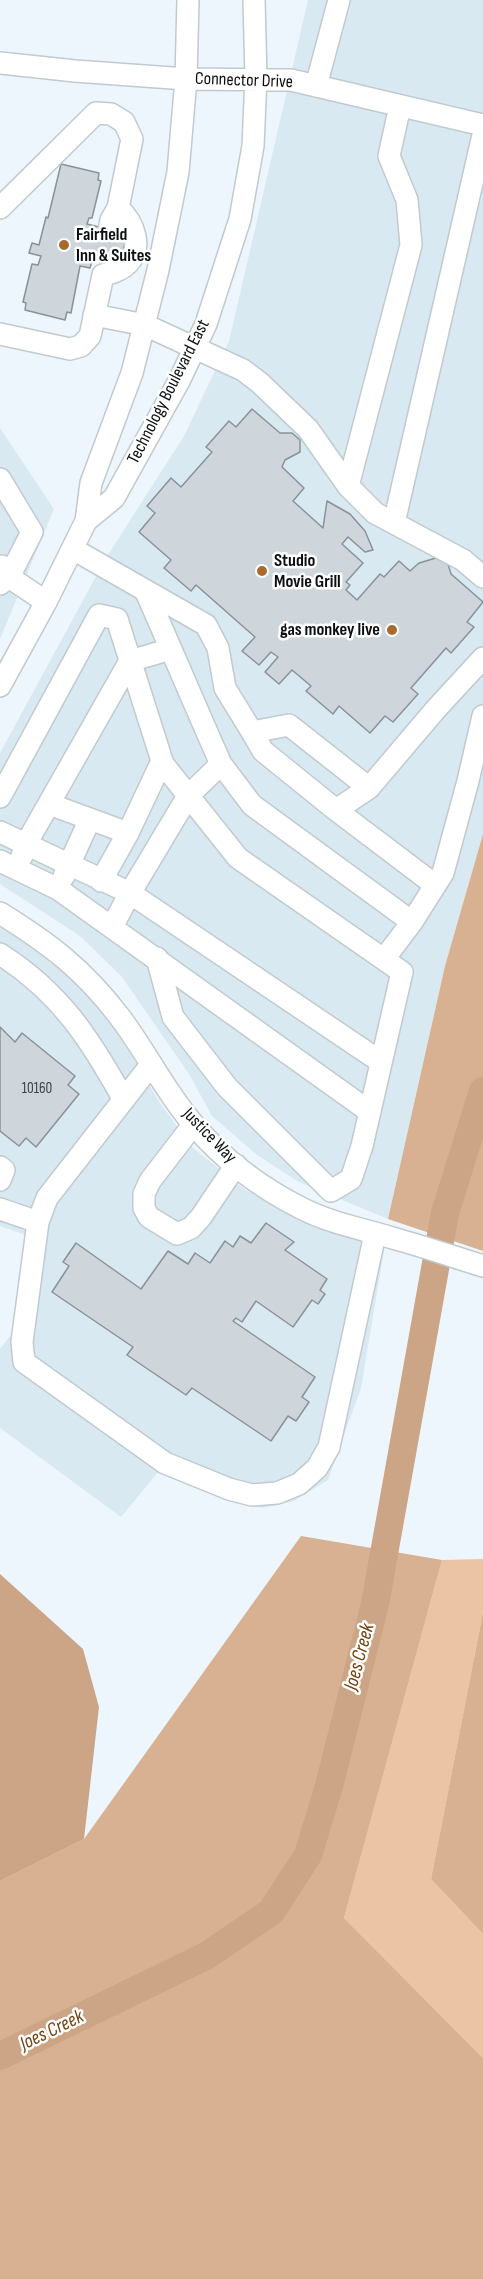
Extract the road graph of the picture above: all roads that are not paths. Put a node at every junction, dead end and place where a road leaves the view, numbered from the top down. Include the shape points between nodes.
1 (188, 0) edge
2 (254, 0) edge
3 (339, 0) edge
4 (4, 64) edge
5 (256, 78) junction
6 (186, 79) junction
7 (316, 86) junction
8 (400, 106) junction
9 (483, 125) edge
10 (483, 135) edge
11 (0, 208) edge
12 (118, 208) junction
13 (109, 231) tunnel mouth
14 (94, 315) junction
15 (145, 325) junction
16 (0, 334) edge
17 (195, 346) junction
18 (0, 479) edge
19 (348, 486) junction
20 (86, 521) junction
21 (394, 522) junction
22 (74, 549) junction
23 (3, 575) edge
24 (483, 577) edge
25 (145, 590) junction
26 (46, 602) junction
27 (171, 649) junction
28 (483, 658) edge
29 (130, 661) junction
30 (0, 686) edge
31 (483, 716) edge
32 (252, 732) junction
33 (162, 761) junction
34 (221, 764) junction
35 (369, 788) junction
36 (0, 796) edge
37 (188, 796) junction
38 (49, 804) junction
39 (336, 810) junction
40 (90, 819) junction
41 (0, 832) edge
42 (128, 833) junction
43 (26, 844) junction
44 (69, 864) junction
45 (9, 865) edge
46 (101, 881) junction
47 (435, 885) junction
48 (58, 889) junction
49 (130, 893) junction
50 (0, 913) edge
51 (412, 922) junction
52 (112, 927) junction
53 (36, 935) junction
54 (157, 958) junction
55 (9, 959) edge
56 (384, 959) junction
57 (381, 1062) junction
58 (150, 1066) junction
59 (124, 1100) junction
60 (370, 1112) junction
61 (194, 1125) junction
62 (236, 1165) junction
63 (0, 1167) edge
64 (0, 1180) edge
65 (0, 1209) edge
66 (38, 1222) junction
67 (384, 1236) junction
68 (483, 1266) edge

1 - 6 street, Technology Boulevard East
2 - 5 street, Technology Boulevard East
3 - 7 street
4 - 6 street, Connector Drive
5 - 6 street, Connector Drive
5 - 7 street, Connector Drive
5 - 17 street, Technology Boulevard East via 253,146 240,219 206,324
6 - 15 street, Technology Boulevard East via 178,172
7 - 8 street, Connector Drive
8 - 9 street, Connector Drive
8 - 19 street via 389,156 407,200 411,246
10 - 21 street
11 - 12 street via 96,113 111,114 124,122 132,139
12 - 13 street
12 - 14 street via 131,223 135,248 128,264 120,270 103,265
14 - 15 street
14 - 16 street via 90,336 81,346 70,349
15 - 17 street
15 - 20 street, Technology Boulevard East via 92,483
17 - 19 street via 260,382 308,429
17 - 20 street, Technology Boulevard East via 114,498
18 - 23 street via 32,532
19 - 21 street via 375,513
20 - 22 street, Technology Boulevard East
21 - 24 street via 463,560
22 - 25 street
22 - 26 street, Technology Boulevard East
23 - 26 street
25 - 27 street
25 - 32 street via 206,625 218,648 225,688
26 - 30 street, Technology Boulevard East
27 - 29 street
27 - 34 street
28 - 35 street
29 - 33 street
29 - 36 street via 117,619 99,615
29 - 38 street
31 - 47 street via 448,854
32 - 35 street via 289,725
32 - 39 street via 263,751
33 - 37 street
33 - 42 street
34 - 37 street
34 - 51 street via 252,805
35 - 39 street
37 - 49 street
37 - 56 street via 238,858
38 - 40 street
38 - 43 street
39 - 47 street
40 - 42 street
40 - 44 street
41 - 43 street
42 - 46 street
43 - 44 street
43 - 45 street
44 - 46 street
44 - 48 street
45 - 48 street
46 - 49 street
47 - 51 street
48 - 52 street
49 - 52 street
49 - 57 street
50 - 53 street, Justice Way
51 - 56 street
52 - 54 street
53 - 55 street
53 - 58 street, Justice Way via 66,957 96,988
54 - 60 street
54 - 60 street via 173,1017 227,1087 331,1191 351,1179
55 - 59 street via 61,1004 95,1048
56 - 57 street via 402,972
57 - 60 street
58 - 59 street
58 - 61 street, Justice Way
59 - 66 street via 47,1198
61 - 62 street, Justice Way
61 - 62 street via 150,1181 144,1194 148,1217 177,1234 191,1228
62 - 67 street, Justice Way via 262,1186 302,1209
63 - 64 street via 4,1170
65 - 66 street
66 - 67 street via 22,1342 24,1362 165,1463 252,1495 277,1493 299,1484 317,1468 329,1447
67 - 68 street, Justice Way

